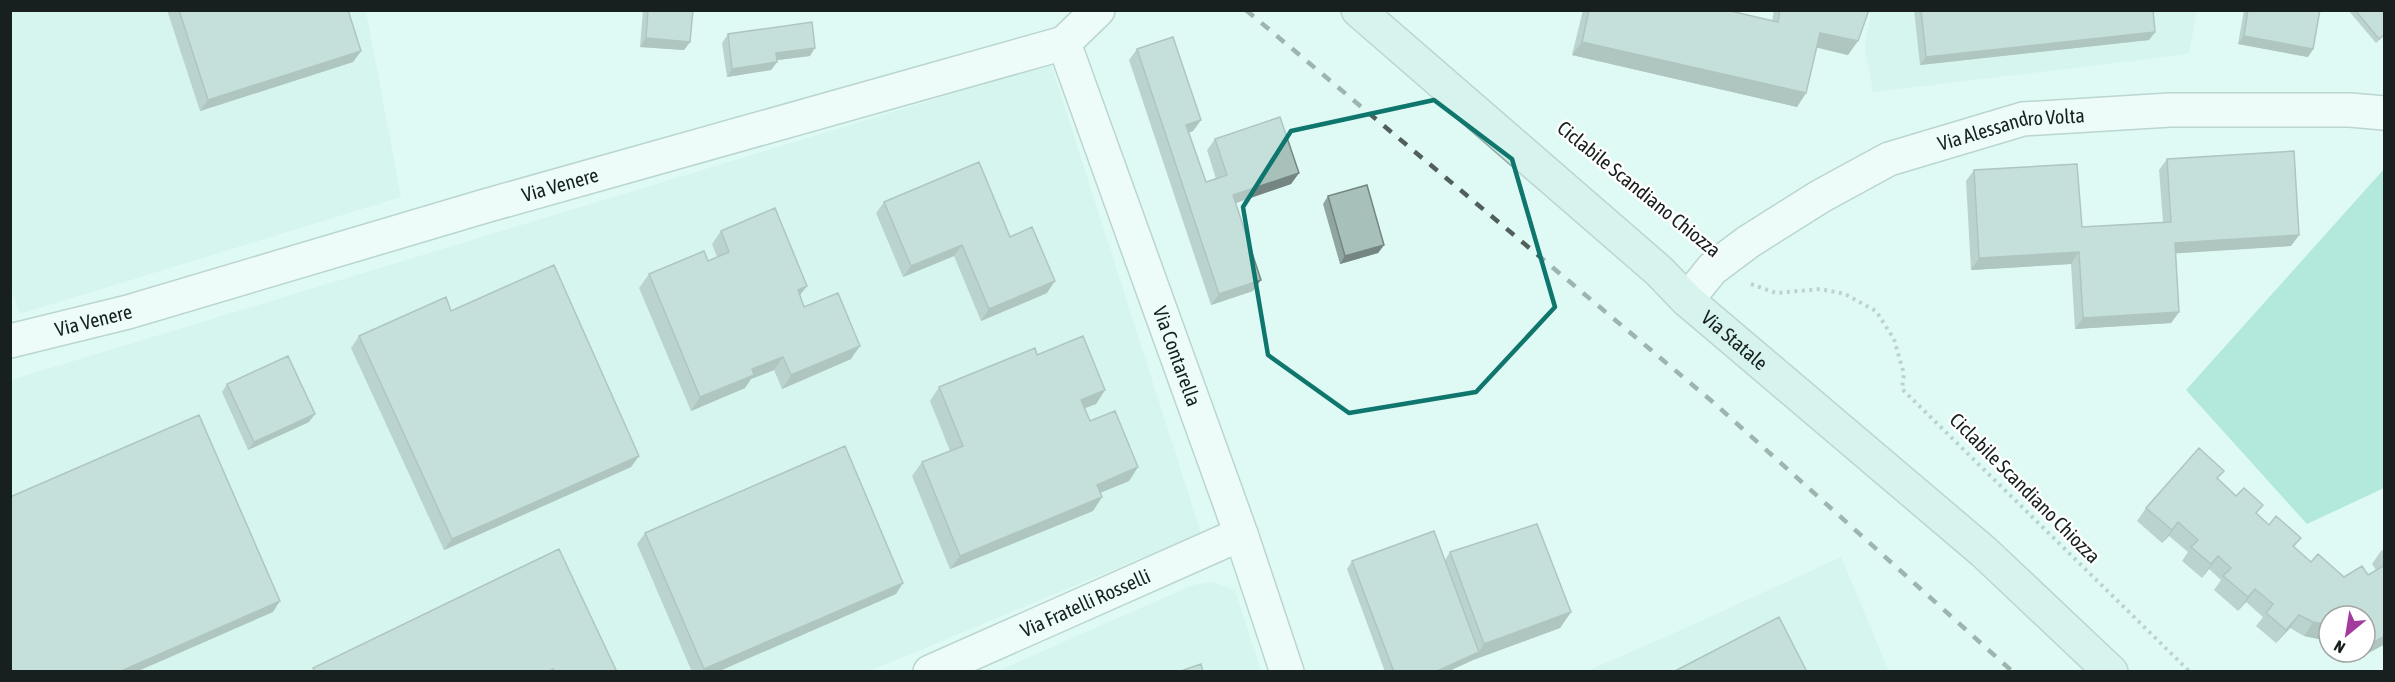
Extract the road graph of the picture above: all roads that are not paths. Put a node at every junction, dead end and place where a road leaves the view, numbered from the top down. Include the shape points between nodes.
1 (1098, 10) edge
2 (1358, 10) edge
3 (1064, 43) junction
4 (2385, 113) edge
5 (1687, 300) junction
6 (10, 341) edge
7 (1240, 534) junction
8 (930, 672) edge
9 (1287, 672) edge
10 (2111, 672) edge

1 - 3 street, Via Venere
2 - 5 main road, Via Statale via 1659,271
3 - 6 street, Via Venere via 485,206 128,312
3 - 7 street, Via Contarella
4 - 5 street, Via Alessandro Volta via 2170,110 2023,119 1889,159 1748,242 1712,269
5 - 10 main road, Via Statale via 1984,552
7 - 8 street, Via Fratelli Rosselli
7 - 9 street, Via Contarella

